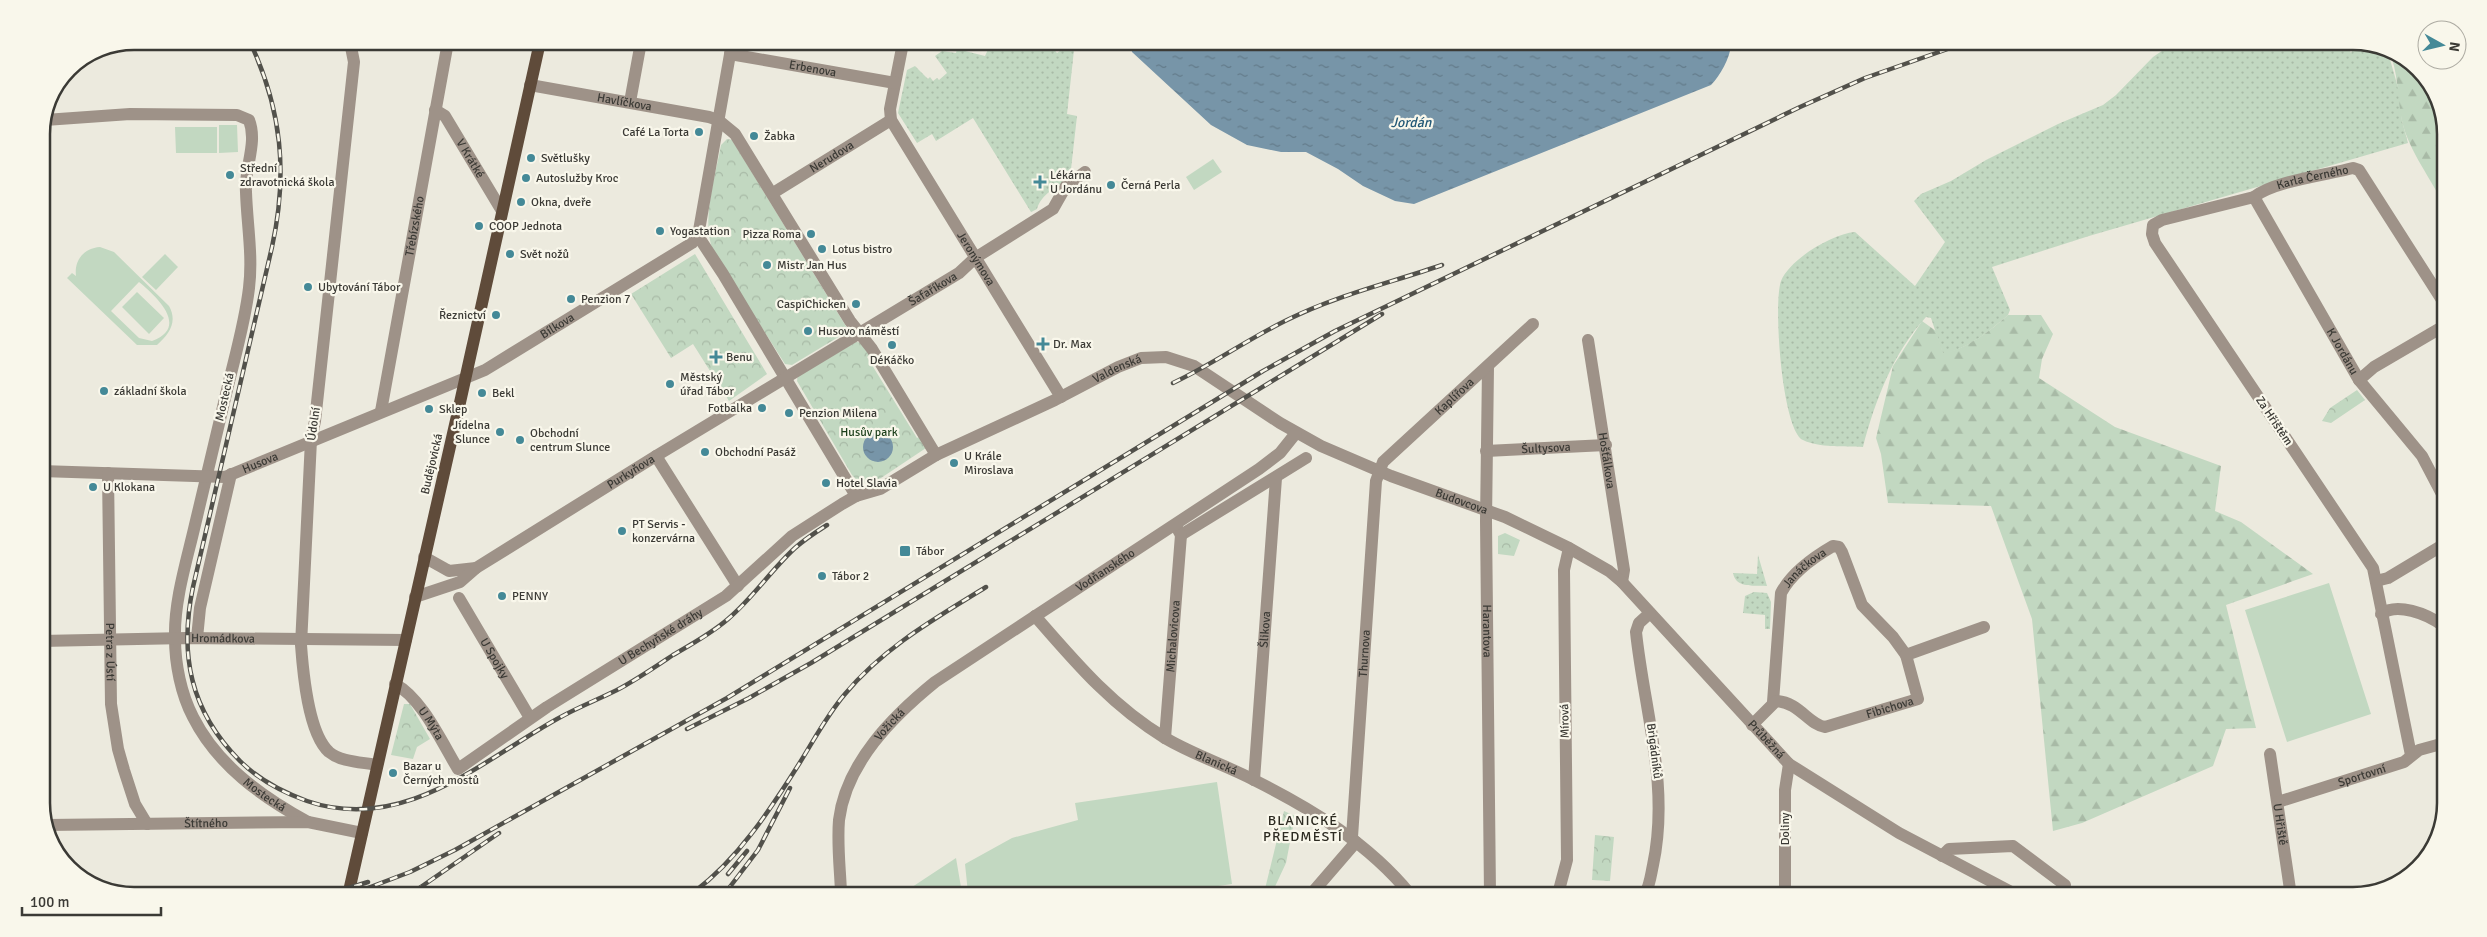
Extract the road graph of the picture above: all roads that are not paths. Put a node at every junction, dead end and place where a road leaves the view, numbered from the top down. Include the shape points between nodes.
1 (352, 50) edge
2 (446, 50) edge
3 (538, 50) edge
4 (639, 50) edge
5 (731, 50) edge
6 (740, 50) edge
7 (902, 50) edge
8 (895, 83) junction
9 (530, 85) junction
10 (630, 102) junction
11 (435, 110) junction
12 (52, 120) edge
13 (718, 120) junction
14 (891, 120) junction
15 (1085, 172) dead end
16 (773, 192) junction
17 (2254, 197) junction
18 (502, 211) junction
19 (2152, 234) joint
20 (698, 236) junction
21 (975, 258) junction
22 (2437, 292) edge
23 (1533, 324) dead end
24 (2437, 330) edge
25 (861, 333) junction
26 (1588, 340) dead end
27 (1488, 367) junction
28 (786, 377) junction
29 (465, 379) junction
30 (2359, 380) junction
31 (1061, 397) junction
32 (381, 411) junction
33 (1296, 433) junction
34 (311, 440) junction
35 (1606, 445) junction
36 (1486, 451) junction
37 (936, 455) junction
38 (656, 456) junction
39 (1306, 458) dead end
40 (1379, 471) junction
41 (50, 472) edge
42 (108, 473) junction
43 (231, 474) junction
44 (207, 476) junction
45 (1276, 478) junction
46 (2437, 485) edge
47 (856, 496) junction
48 (1486, 509) junction
49 (1178, 530) junction
50 (1569, 548) junction
51 (2437, 548) edge
52 (424, 557) junction
53 (476, 568) junction
54 (2376, 581) junction
55 (1622, 582) junction
56 (738, 586) junction
57 (415, 597) junction
58 (459, 598) dead end
59 (1650, 613) junction
60 (2381, 614) junction
61 (1035, 616) junction
62 (2437, 622) edge
63 (1984, 628) dead end
64 (175, 638) junction
65 (197, 638) junction
66 (301, 638) junction
67 (111, 640) junction
68 (406, 640) junction
69 (50, 641) edge
70 (1906, 655) junction
71 (395, 684) junction
72 (1773, 702) junction
73 (530, 718) junction
74 (1752, 725) junction
75 (1165, 738) junction
76 (2437, 745) edge
77 (2270, 754) dead end
78 (2411, 755) junction
79 (1789, 764) junction
80 (377, 765) junction
81 (458, 769) joint
82 (1254, 780) junction
83 (2278, 802) junction
84 (308, 822) junction
85 (147, 824) junction
86 (53, 825) edge
87 (362, 833) junction
88 (1354, 839) junction
89 (1942, 856) junction
90 (2065, 885) dead end
91 (349, 887) edge
92 (841, 887) edge
93 (1317, 887) edge
94 (1404, 887) edge
95 (1490, 887) edge
96 (1560, 887) edge
97 (1647, 887) edge
98 (1785, 887) edge
99 (2002, 887) edge
100 (2290, 887) edge

1 - 34 street, Údolní via 354,62
2 - 11 street, Třebízského
3 - 9 main road, Budějovická
4 - 10 street
5 - 13 street
6 - 8 street, Erbenova
7 - 8 street
8 - 14 street
9 - 10 street, Havlíčkova
9 - 18 main road, Budějovická
10 - 13 street, Havlíčkova
11 - 18 street, V Krátké via 445,116
11 - 32 street, Třebízského
12 - 44 street, Mostecká via 130,114 237,115 249,120 254,132 245,187 251,257 249,288
13 - 16 street via 735,134
13 - 20 street
14 - 16 street, Nerudova
14 - 21 street, Jeronýmova
15 - 21 street, Šafaříkova via 1066,186 1053,209
16 - 25 street via 850,321
17 - 19 street, Karla Černého via 2162,220 2153,225
17 - 22 street, Karla Černého via 2261,191 2305,179 2353,168 2359,170
17 - 30 street, K Jordánu
18 - 29 main road, Budějovická
19 - 54 street, Za Hřištěm via 2154,243 2373,568
20 - 28 street
20 - 29 street, Bílkova via 692,243 485,370
21 - 25 street, Šafaříkova via 959,273
21 - 31 street, Jeronýmova
23 - 27 street, Kaplířova
24 - 30 street via 2374,367
25 - 28 street
25 - 37 street
26 - 35 street, Hošťálkova
27 - 36 street, Harantova
27 - 40 street, Kaplířova via 1383,462
28 - 38 street, Purkyňova
28 - 47 street
29 - 32 street, Husova
29 - 52 main road, Budějovická
30 - 46 street, K Jordánu via 2422,456
31 - 33 street, Valdenská via 1141,358 1166,357 1194,366
31 - 37 street, Valdenská
32 - 34 street, Husova
33 - 40 street, Budovcova
33 - 49 street, Vodňanského via 1274,458
34 - 43 street, Husova
34 - 66 street, Údolní
35 - 36 street, Šultysova
35 - 55 street, Hošťálkova via 1624,570
36 - 48 street, Harantova
37 - 47 street via 880,489
38 - 53 street, Purkyňova
38 - 56 street
39 - 45 street, Vodňanského
40 - 48 street, Budovcova
40 - 88 street, Thurnova
41 - 42 street, Husova
42 - 44 street, Husova
42 - 67 street, Petra z Ústí
43 - 44 street, Husova
43 - 65 street via 200,608
44 - 64 street, Mostecká via 179,598
45 - 49 street, Vodňanského
45 - 82 street, Šlikova
47 - 56 street, U Bechyňské dráhy via 792,536
48 - 50 street, Budovcova
48 - 95 street, Harantova
49 - 61 street, Vodňanského
49 - 75 street, Michalovicova
50 - 55 street, Budovcova
50 - 96 street, Mírová via 1564,570 1567,860
51 - 54 street via 2388,578
52 - 53 street, Purkyňova via 449,570
52 - 57 main road, Budějovická
53 - 57 street, Purkyňova via 460,582
54 - 60 street, Za Hřištěm
55 - 59 street, Průběžná
56 - 73 street, U Bechyňské dráhy
57 - 68 main road, Budějovická
58 - 73 street, U Spojky
59 - 74 street, Průběžná
59 - 97 street, Brigádníků via 1639,623 1636,632 1658,768 1656,849
60 - 62 street via 2396,608
60 - 78 street, Za Hřištěm
61 - 75 street, Blanická via 1122,709
61 - 92 street, Vožická via 935,682 910,702 872,746 849,785 841,807 838,832
63 - 70 street
64 - 65 street, Hromádkova
64 - 67 street, Hromádkova
64 - 84 street, Mostecká via 180,682 192,717 214,749 238,775 270,801
65 - 66 street, Hromádkova
66 - 68 street, Hromádkova
66 - 80 street, Údolní via 308,697 323,744 341,758
67 - 69 street, Hromádkova
67 - 85 street, Petra z Ústí via 111,704 115,734 135,804
68 - 71 main road, Budějovická
70 - 72 street, Fibichova via 1918,699 1825,727 1798,708 1780,701
70 - 72 street, Janáčkova via 1862,605 1842,552 1839,547 1832,546 1805,566 1781,593
71 - 80 main road, Budějovická
71 - 81 street, U Mýta via 418,704
72 - 74 street
73 - 81 street, U Bechyňské dráhy
74 - 79 street, Průběžná
75 - 82 street, Blanická
76 - 78 street, Sportovní
77 - 83 street, U Hřiště
78 - 83 street, Sportovní via 2404,762
79 - 89 street, Průběžná
79 - 98 street, Doliny via 1785,790
80 - 87 main road, Budějovická
82 - 88 street, Blanická via 1315,813
83 - 100 street, U Hřiště
84 - 85 street, Štítného
84 - 87 street, Štítného
85 - 86 street, Štítného
87 - 91 main road, Budějovická
88 - 93 street
88 - 94 street, Blanická
89 - 90 street via 1949,849 2013,846
89 - 99 street, Průběžná

